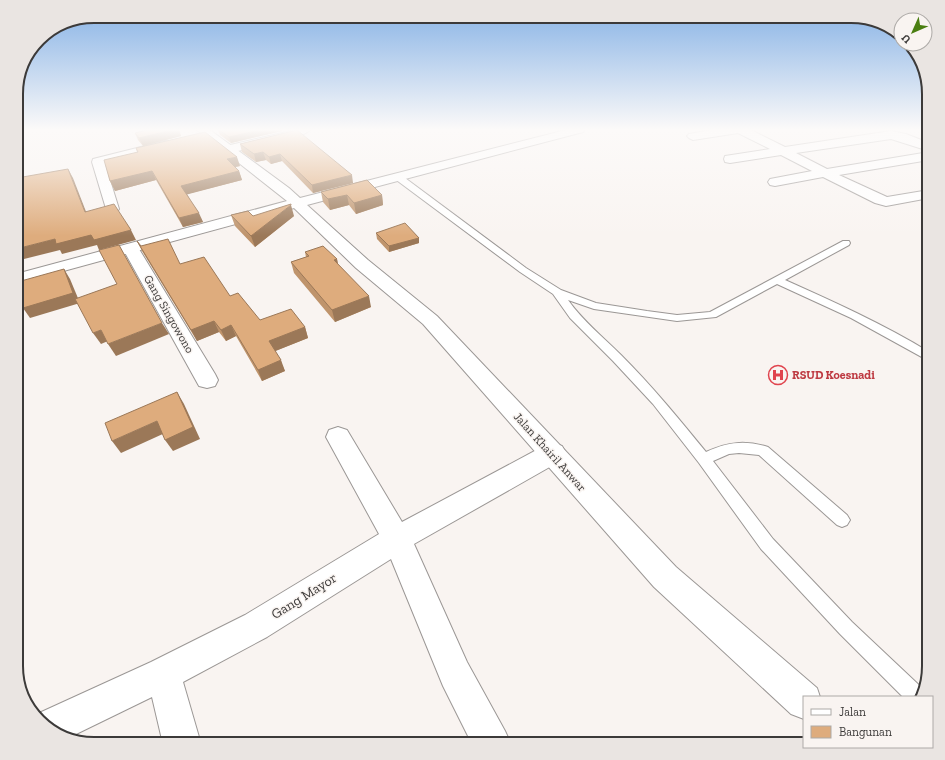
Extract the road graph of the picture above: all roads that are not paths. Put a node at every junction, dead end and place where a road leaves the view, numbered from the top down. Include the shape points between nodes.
1 (99, 165) edge
2 (250, 165) edge
3 (442, 165) edge
4 (811, 165) edge
5 (871, 165) edge
6 (825, 173) junction
7 (398, 177) junction
8 (775, 182) dead end
9 (922, 195) edge
10 (297, 203) junction
11 (112, 209) edge
12 (846, 243) dead end
13 (132, 249) junction
14 (23, 277) edge
15 (777, 280) junction
16 (557, 292) junction
17 (922, 352) edge
18 (207, 380) dead end
19 (338, 437) dead end
20 (553, 453) junction
21 (704, 459) junction
22 (842, 520) dead end
23 (397, 539) junction
24 (163, 674) junction
25 (915, 695) edge
26 (803, 700) edge
27 (55, 725) edge
28 (180, 737) edge
29 (488, 737) edge

1 - 11 street
2 - 10 street, Jalan Khairil Anwar
3 - 7 street
4 - 6 street
5 - 6 street
6 - 8 street
6 - 9 street via 886,202
7 - 10 street
7 - 16 lane via 523,270
10 - 13 street
10 - 20 street, Jalan Khairil Anwar via 362,264 430,320
12 - 15 lane
13 - 14 street
13 - 18 street, Gang Singowono
15 - 16 lane via 712,315 694,317 662,316 594,306
15 - 17 lane via 841,308
16 - 21 lane via 574,316 657,401
19 - 23 street
20 - 23 street, Gang Mayor
20 - 26 street, Jalan Khairil Anwar via 665,577
21 - 22 lane via 732,446 746,446 763,451
21 - 25 lane via 767,544 846,628
23 - 24 street, Gang Mayor via 256,626
23 - 29 street via 455,674
24 - 27 street, Gang Mayor
24 - 28 street

